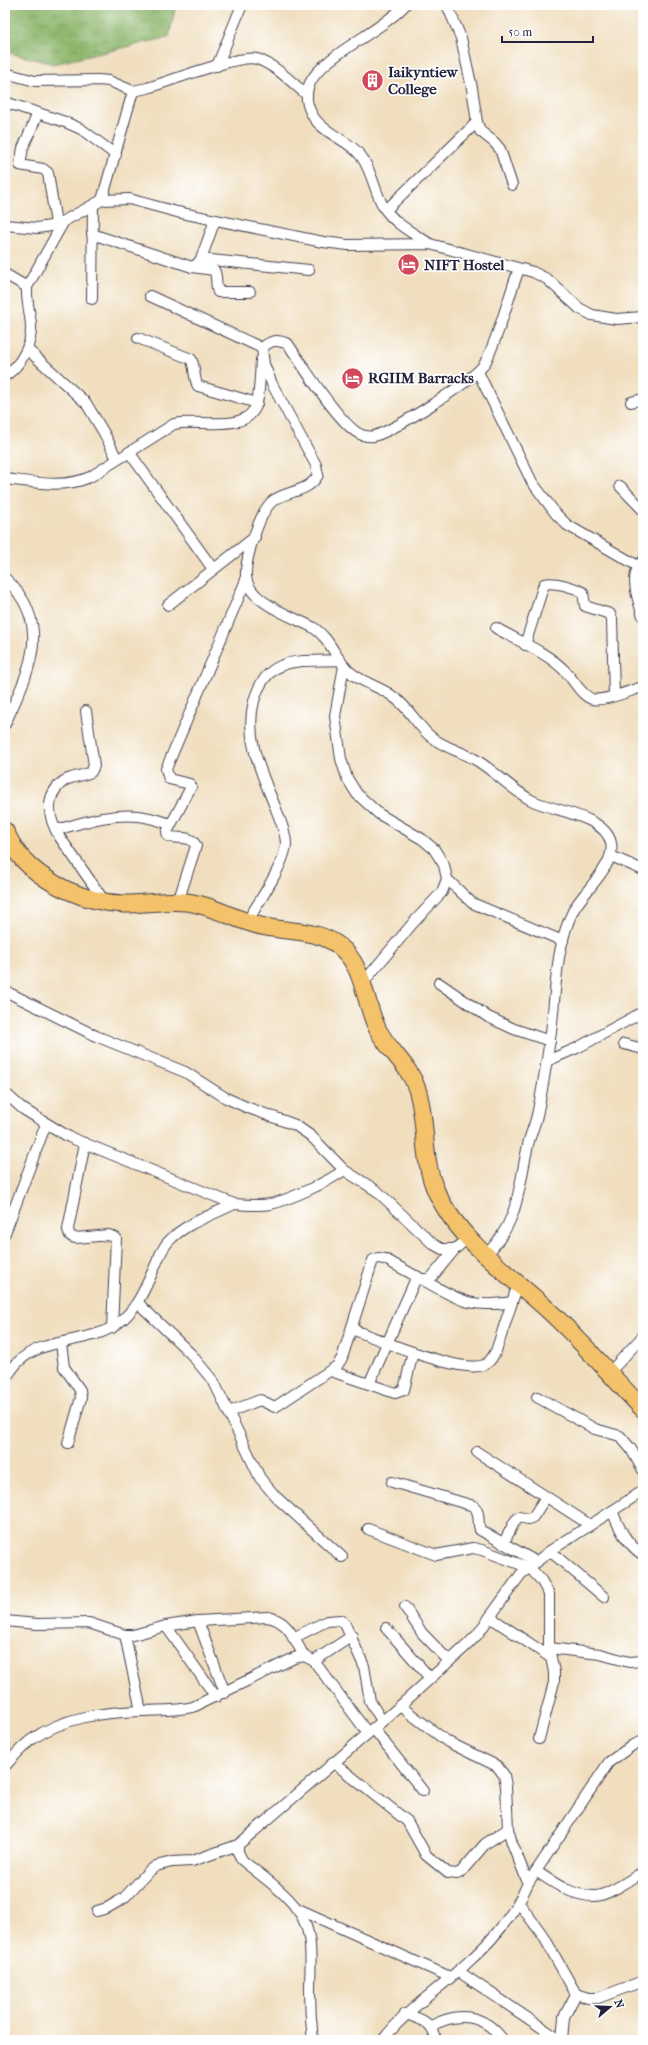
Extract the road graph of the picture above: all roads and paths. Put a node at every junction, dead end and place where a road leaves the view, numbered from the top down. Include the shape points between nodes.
1 (242, 5) edge
2 (405, 5) edge
3 (447, 5) edge
4 (217, 66) junction
5 (5, 72) edge
6 (133, 91) junction
7 (306, 95) junction
8 (5, 102) edge
9 (38, 113) junction
10 (477, 122) junction
11 (116, 155) junction
12 (512, 185) dead end
13 (102, 200) junction
14 (92, 205) junction
15 (386, 210) junction
16 (215, 220) junction
17 (60, 223) junction
18 (5, 225) edge
19 (92, 234) junction
20 (430, 244) junction
21 (201, 259) junction
22 (192, 267) junction
23 (519, 269) junction
24 (310, 270) dead end
25 (5, 274) edge
26 (27, 287) junction
27 (250, 292) dead end
28 (150, 296) dead end
29 (92, 298) dead end
30 (643, 317) edge
31 (138, 338) dead end
32 (27, 349) junction
33 (262, 352) junction
34 (478, 372) junction
35 (5, 376) edge
36 (643, 399) edge
37 (630, 402) dead end
38 (257, 403) junction
39 (129, 452) junction
40 (117, 459) junction
41 (5, 478) edge
42 (620, 486) dead end
43 (643, 510) edge
44 (255, 537) junction
45 (640, 564) edge
46 (213, 569) junction
47 (5, 578) edge
48 (246, 580) junction
49 (168, 605) dead end
50 (643, 616) edge
51 (496, 628) dead end
52 (525, 645) junction
53 (342, 663) junction
54 (643, 687) edge
55 (614, 696) junction
56 (86, 711) dead end
57 (5, 724) edge
58 (171, 824) junction
59 (56, 830) junction
60 (5, 831) edge
61 (612, 856) junction
62 (643, 870) edge
63 (447, 879) junction
64 (105, 902) junction
65 (178, 902) junction
66 (247, 922) junction
67 (563, 942) junction
68 (439, 983) dead end
69 (362, 984) junction
70 (5, 991) edge
71 (643, 1012) edge
72 (550, 1041) junction
73 (624, 1044) dead end
74 (643, 1049) edge
75 (547, 1061) junction
76 (5, 1093) edge
77 (46, 1124) junction
78 (85, 1143) junction
79 (344, 1170) junction
80 (234, 1204) junction
81 (5, 1233) edge
82 (469, 1237) junction
83 (455, 1249) junction
84 (486, 1255) junction
85 (419, 1277) junction
86 (518, 1284) junction
87 (512, 1302) junction
88 (138, 1303) junction
89 (112, 1328) junction
90 (352, 1329) junction
91 (643, 1336) edge
92 (61, 1343) junction
93 (386, 1343) junction
94 (413, 1352) junction
95 (331, 1371) junction
96 (609, 1373) junction
97 (5, 1379) edge
98 (369, 1384) junction
99 (537, 1397) dead end
100 (643, 1409) edge
101 (229, 1412) junction
102 (68, 1443) dead end
103 (477, 1452) dead end
104 (643, 1470) edge
105 (392, 1482) dead end
106 (643, 1491) edge
107 (546, 1497) junction
108 (612, 1511) junction
109 (590, 1525) junction
110 (368, 1529) dead end
111 (503, 1544) junction
112 (550, 1551) junction
113 (643, 1555) edge
114 (342, 1557) dead end
115 (533, 1565) junction
116 (604, 1597) dead end
117 (405, 1607) dead end
118 (490, 1617) junction
119 (5, 1620) edge
120 (198, 1621) junction
121 (166, 1626) junction
122 (386, 1628) dead end
123 (125, 1635) junction
124 (352, 1636) junction
125 (293, 1638) junction
126 (549, 1652) junction
127 (304, 1656) junction
128 (314, 1661) junction
129 (449, 1661) junction
130 (643, 1661) edge
131 (430, 1678) junction
132 (220, 1695) junction
133 (400, 1706) junction
134 (141, 1711) junction
135 (382, 1721) junction
136 (370, 1730) junction
137 (539, 1739) dead end
138 (643, 1741) edge
139 (333, 1762) junction
140 (5, 1766) edge
141 (423, 1791) dead end
142 (508, 1829) junction
143 (238, 1845) junction
144 (536, 1871) junction
145 (643, 1872) edge
146 (528, 1883) junction
147 (519, 1903) junction
148 (296, 1908) junction
149 (97, 1910) dead end
150 (454, 1974) junction
151 (642, 1983) edge
152 (576, 1994) junction
153 (405, 2014) junction
154 (431, 2026) junction
155 (313, 2040) edge
156 (383, 2040) edge
157 (436, 2040) edge
158 (503, 2040) edge
159 (561, 2040) edge

1 - 4 street
2 - 7 street via 379,28 324,64 310,83
3 - 10 street via 461,38
4 - 6 street
4 - 7 street via 236,60 255,59 280,72
5 - 6 street via 35,81 110,81
6 - 11 street
7 - 15 street via 314,118 360,156 369,170
8 - 9 street
9 - 11 street via 81,129
9 - 17 street via 23,148 20,165 43,169 48,173
10 - 12 street via 480,131 500,149
10 - 15 street
11 - 13 street
13 - 14 street
13 - 16 street via 130,199
14 - 17 street
14 - 19 street
15 - 20 street via 404,228
16 - 20 street via 348,245
16 - 21 street
17 - 18 street via 37,228
17 - 26 street
19 - 22 street
19 - 29 street
20 - 23 street
21 - 22 street
21 - 24 street
22 - 27 street via 214,270 218,292
23 - 30 street via 547,279 579,308 592,315 616,319
23 - 34 street via 490,352
25 - 26 street
26 - 32 street via 31,327
28 - 33 street
31 - 38 street via 191,359 198,386
32 - 35 street via 18,366
32 - 40 street via 86,403
33 - 34 street via 269,342 279,340 288,344 327,399 349,426 361,435 373,436 425,408
33 - 38 street
33 - 44 street via 272,384 316,465 318,475 314,484 275,499 268,505
34 - 45 street via 532,482 556,514 567,524
36 - 37 street
38 - 39 street via 248,418 240,422 185,421 174,424
39 - 40 street
39 - 46 street
40 - 41 street via 79,482 49,484
42 - 43 street
44 - 46 street
44 - 48 street via 246,564
45 - 50 street via 635,584
46 - 49 street
47 - 57 street via 22,600 30,618 34,638 33,657
48 - 53 street via 251,591 263,601 323,635
48 - 58 street via 166,769 169,779 190,784 191,787
51 - 52 street
52 - 55 street via 564,669 584,694 592,699
52 - 55 street via 544,584 564,586 583,592 585,606 610,614 612,619
53 - 61 street via 352,675 386,691 398,700 429,735 444,746 476,760 532,801 569,812 604,830 611,842
53 - 63 street via 335,716 341,759 347,778 357,794 379,814 422,838 434,849 444,866
53 - 66 street via 293,662 276,667 265,676 257,693 251,714 256,760 284,828 286,842 285,854
54 - 55 street
56 - 59 street via 94,766 91,772 65,781 52,795 49,813
58 - 59 street via 125,815
58 - 65 street via 168,836 190,838 196,846
59 - 64 street
60 - 64 highway via 19,855 47,879 72,892
61 - 62 street
61 - 67 street via 575,907 567,924
63 - 67 street via 472,903
63 - 69 street via 442,892
64 - 65 highway
65 - 66 highway via 202,905
66 - 69 highway via 307,933 332,941 349,957
67 - 72 street
68 - 72 street via 488,1017
69 - 82 highway via 378,1029 404,1064 416,1087 422,1108 430,1174 434,1187 442,1202
70 - 79 street via 96,1036 185,1072 226,1098 295,1125 311,1136
71 - 75 street via 577,1048
72 - 75 street
73 - 74 street
75 - 84 street via 516,1207 505,1233
76 - 77 street
77 - 78 street
77 - 81 street
78 - 80 street
78 - 89 street via 68,1234 76,1238 109,1235 116,1238
79 - 80 street via 332,1179 272,1203 250,1206
79 - 83 street via 377,1191 433,1244 442,1249
80 - 88 street via 180,1231 169,1240
82 - 83 street
82 - 84 highway
83 - 85 street via 432,1277
84 - 86 highway
85 - 87 street via 473,1304
85 - 90 street via 385,1259 373,1260
85 - 93 street
86 - 87 street
86 - 96 highway via 570,1331
87 - 94 street via 492,1359 484,1365 438,1360
88 - 89 street
88 - 101 street via 205,1369
89 - 92 street
90 - 93 street
90 - 95 street via 342,1358
91 - 96 street
92 - 97 street via 43,1348 25,1358
92 - 102 street via 64,1367 80,1390 81,1398
93 - 94 street
93 - 98 street
94 - 98 street via 404,1390 395,1393
95 - 98 street
95 - 101 street via 275,1406 260,1400
96 - 100 highway
99 - 104 street via 595,1429 620,1436 631,1448
101 - 114 street via 260,1478 276,1497
103 - 107 street
105 - 111 street via 474,1506 479,1515 480,1530
106 - 108 street
107 - 109 street
107 - 111 street via 534,1517 519,1517 515,1521
108 - 109 street
108 - 113 street via 624,1538
109 - 112 street
110 - 115 street via 436,1555 473,1548
111 - 115 street
112 - 115 street
112 - 116 street
115 - 118 street via 521,1574
115 - 126 street via 549,1594
117 - 129 street via 422,1633
118 - 126 street
118 - 129 street via 477,1635
119 - 123 street via 37,1624 89,1623
120 - 121 street
120 - 125 street via 268,1617 285,1625
120 - 132 street
121 - 123 street via 139,1634
121 - 132 street
122 - 131 street
123 - 134 street
124 - 125 street via 345,1624 335,1619
124 - 128 street
124 - 135 street via 364,1666 370,1701
125 - 127 street
126 - 130 street via 586,1652 629,1662
126 - 137 street via 554,1682
127 - 128 street
127 - 132 street via 294,1658
128 - 136 street
129 - 131 street
131 - 133 street
132 - 134 street via 180,1710
133 - 135 street
133 - 142 street via 448,1742 496,1766 504,1775
134 - 140 street via 74,1718 30,1741
135 - 136 street
136 - 139 street
136 - 141 street
138 - 144 street via 609,1762
139 - 142 street via 407,1821 426,1855 448,1873 461,1872 485,1844
139 - 143 street
142 - 146 street
143 - 148 street via 242,1860
143 - 149 street via 192,1861 156,1866 124,1898 107,1908
144 - 145 street via 566,1890 596,1896 605,1894
144 - 146 street
146 - 147 street
147 - 150 street via 497,1931
147 - 152 street via 544,1937
148 - 150 street
148 - 155 street via 304,1920 309,1936
150 - 153 street
150 - 159 street
151 - 152 street via 598,1998
152 - 159 street via 564,2017
153 - 154 street via 422,2019
153 - 156 street
154 - 157 street
154 - 158 street via 452,2017 467,2017 489,2024

